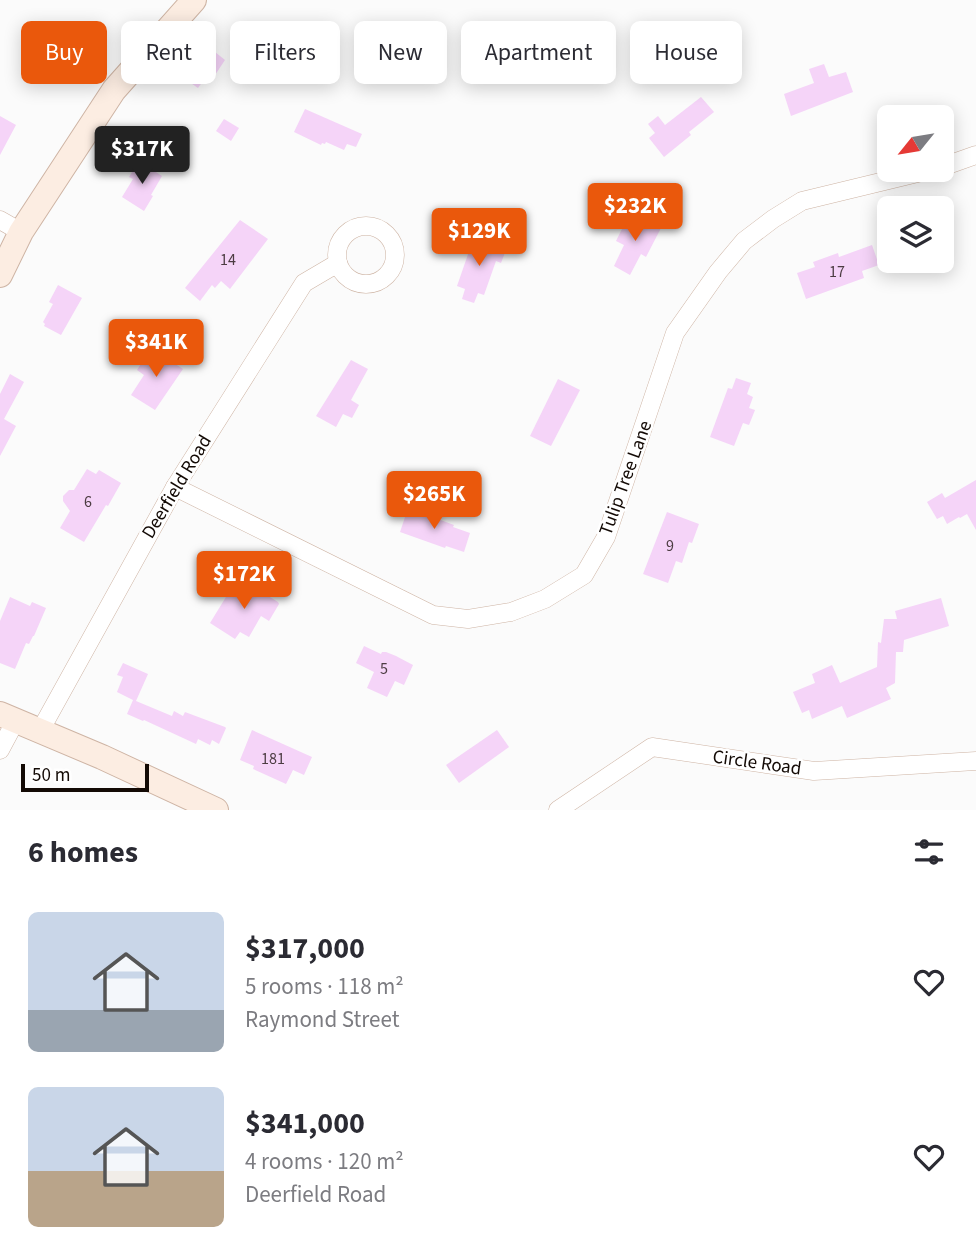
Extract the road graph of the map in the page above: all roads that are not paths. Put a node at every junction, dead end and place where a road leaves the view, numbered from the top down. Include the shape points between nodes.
1 (194, 0) edge
2 (976, 155) edge
3 (954, 163) edge
4 (880, 182) edge
5 (10, 226) edge
6 (338, 263) dead end
7 (0, 275) edge
8 (175, 487) junction
9 (8, 717) edge
10 (40, 731) junction
11 (0, 750) edge
12 (976, 761) edge
13 (216, 810) edge
14 (558, 810) edge

1 - 5 street via 114,90
2 - 3 street
4 - 8 street, Tulip Tree Lane via 802,201 744,241 718,272 675,333 606,537 584,575 545,599 511,612 468,619 433,615
5 - 7 street
6 - 8 street, Deerfield Road via 304,283
8 - 10 street, Deerfield Road
9 - 10 street
9 - 11 street
10 - 13 street
12 - 14 street, Circle Road via 814,771 652,747

